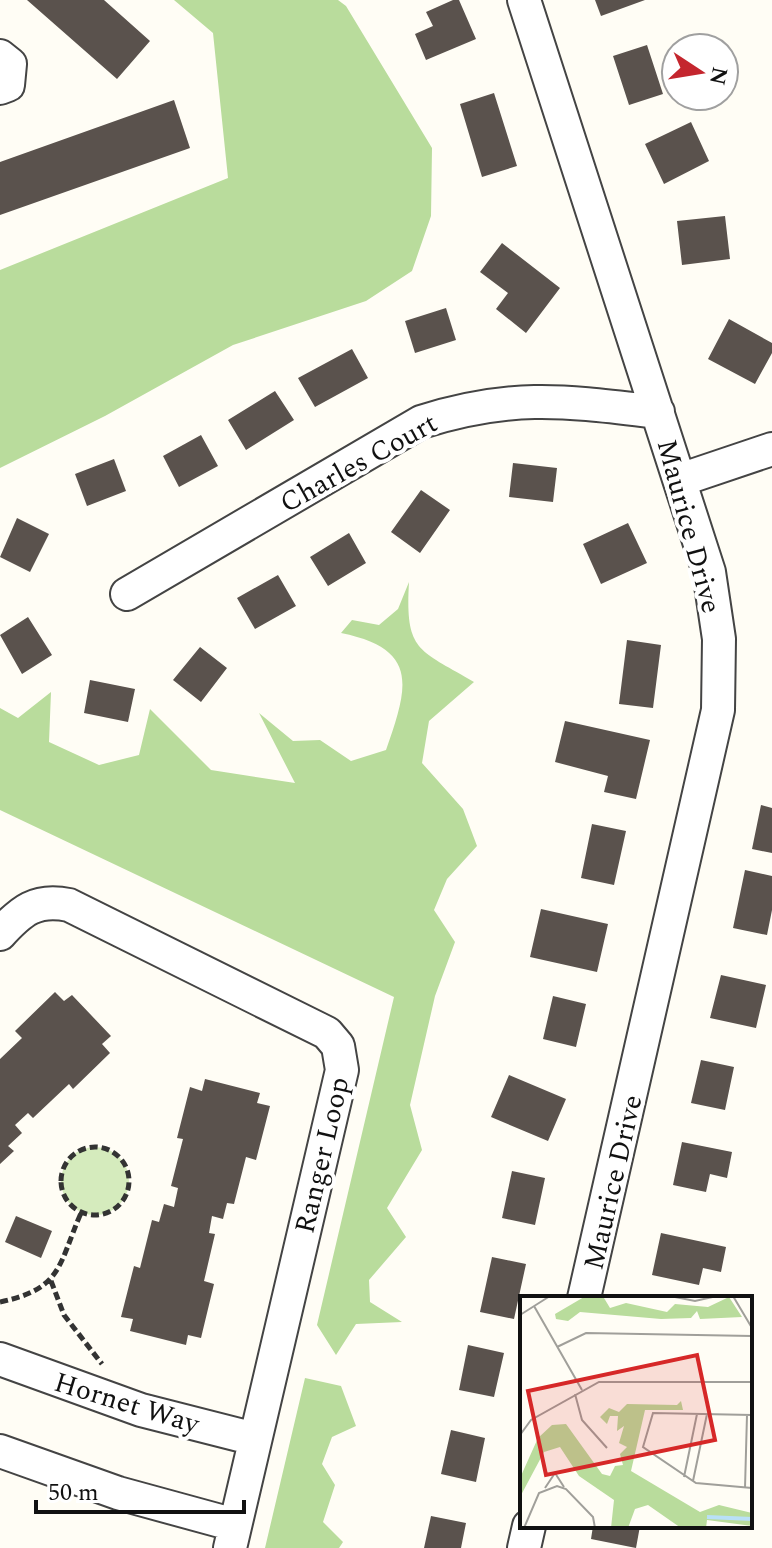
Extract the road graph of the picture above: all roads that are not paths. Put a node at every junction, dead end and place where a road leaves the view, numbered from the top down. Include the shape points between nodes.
1 (524, 0) edge
2 (0, 56) edge
3 (0, 88) edge
4 (658, 412) junction
5 (772, 449) edge
6 (680, 480) junction
7 (127, 594) dead end
8 (0, 934) edge
9 (584, 1296) edge
10 (0, 1359) edge
11 (255, 1439) junction
12 (0, 1451) edge
13 (529, 1528) edge
14 (232, 1536) edge
15 (524, 1548) edge

1 - 4 street, Maurice Drive
2 - 3 street via 10,64 8,85
4 - 6 street, Maurice Drive
4 - 7 street, Charles Court via 554,400 509,401 421,422
5 - 6 street
6 - 9 street, Maurice Drive via 715,597 718,710
8 - 11 street, Ranger Loop via 34,904 69,905 327,1033 338,1046 342,1070
10 - 11 street, Hornet Way via 141,1410
11 - 14 street, Ranger Loop
12 - 14 street
13 - 15 street

